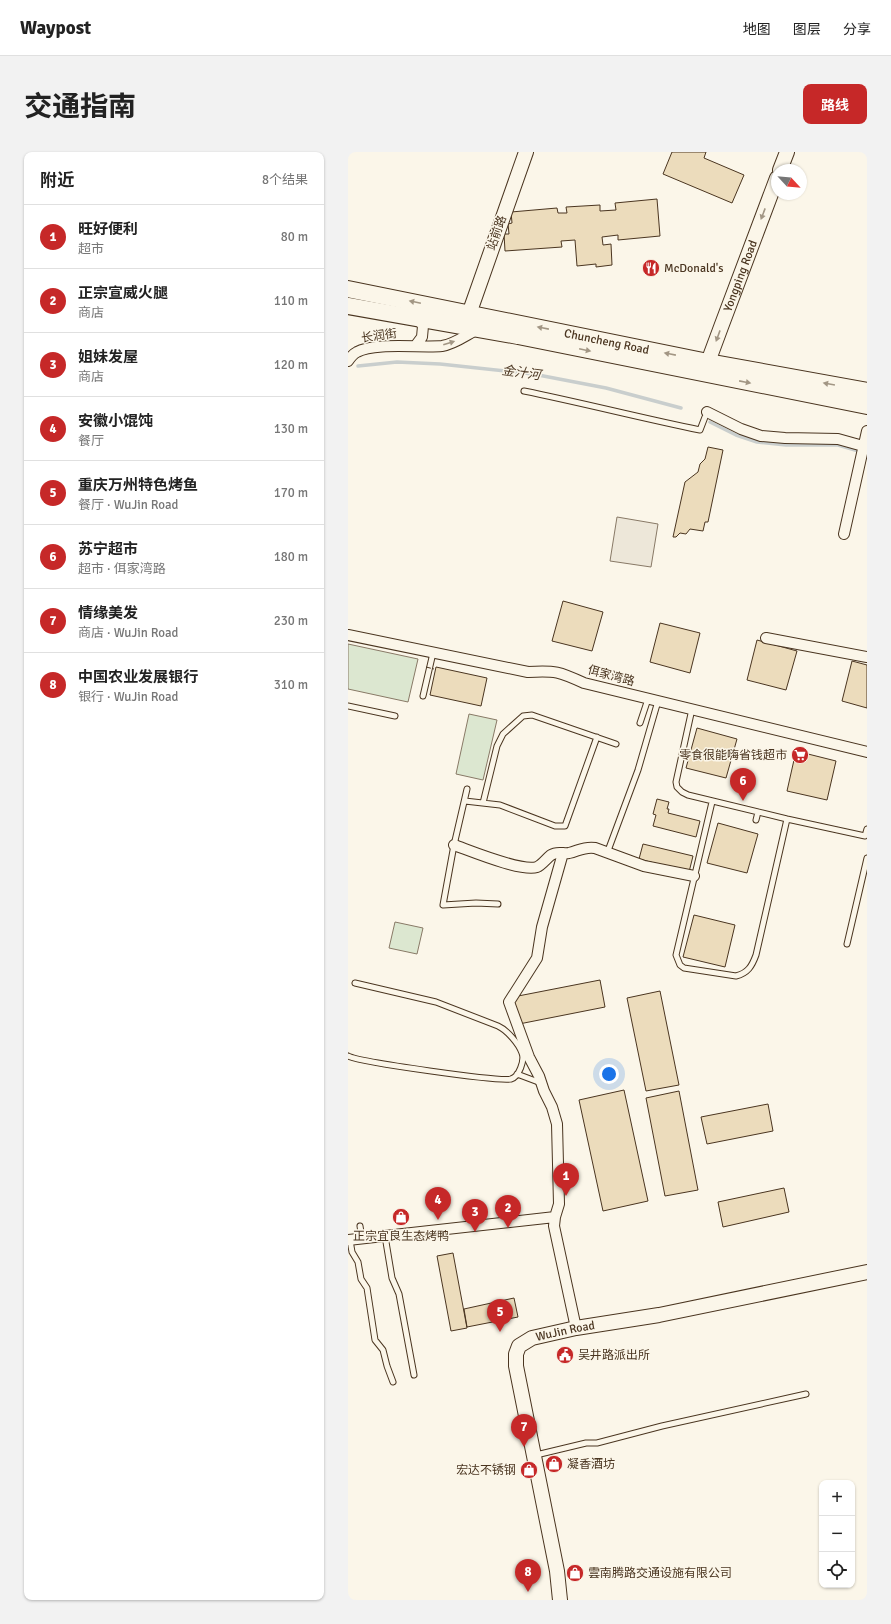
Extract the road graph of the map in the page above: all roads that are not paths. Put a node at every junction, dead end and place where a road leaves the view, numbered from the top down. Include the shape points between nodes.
1 (526, 152) edge
2 (787, 152) edge
3 (782, 164) edge
4 (771, 194) edge
5 (348, 289) edge
6 (348, 306) edge
7 (469, 314) junction
8 (418, 318) junction
9 (478, 329) junction
10 (416, 345) junction
11 (348, 361) edge
12 (707, 368) junction
13 (524, 391) dead end
14 (867, 391) edge
15 (867, 406) edge
16 (706, 415) joint
17 (867, 431) edge
18 (863, 446) junction
19 (844, 534) dead end
20 (348, 635) edge
21 (766, 638) dead end
22 (433, 653) junction
23 (867, 657) edge
24 (423, 696) dead end
25 (653, 700) junction
26 (348, 706) edge
27 (692, 709) junction
28 (395, 716) dead end
29 (640, 723) dead end
30 (596, 737) junction
31 (616, 744) dead end
32 (867, 752) edge
33 (467, 789) dead end
34 (464, 801) junction
35 (712, 802) junction
36 (483, 803) junction
37 (758, 812) junction
38 (756, 820) dead end
39 (787, 820) junction
40 (867, 829) edge
41 (454, 845) junction
42 (609, 848) dead end
43 (563, 853) junction
44 (867, 858) edge
45 (694, 876) junction
46 (498, 904) dead end
47 (847, 944) dead end
48 (355, 983) dead end
49 (348, 1056) edge
50 (517, 1074) junction
51 (541, 1083) junction
52 (555, 1217) junction
53 (360, 1226) dead end
54 (385, 1236) junction
55 (362, 1239) junction
56 (349, 1240) edge
57 (867, 1272) edge
58 (576, 1328) junction
59 (414, 1375) dead end
60 (393, 1382) dead end
61 (806, 1394) dead end
62 (533, 1456) junction
63 (560, 1600) edge

1 - 7 street, 站前路
2 - 3 street
4 -> 12 street, Yongping Road
7 -> 5 main road, Chuncheng Road
6 - 8 main road, Chuncheng Road
12 -> 7 main road, Chuncheng Road
8 - 9 main road, Chuncheng Road
8 - 10 street via 423,326 422,337
10 -> 9 street, 长润街 via 452,344
9 -> 12 main road, Chuncheng Road
10 - 11 street, 长润街 via 367,348 356,352
14 -> 12 main road, Chuncheng Road
12 -> 15 main road, Chuncheng Road
13 - 16 lane via 700,430
16 - 18 street via 761,436 838,439
17 - 18 street
18 - 19 street
20 - 22 street, 佴家湾路
21 - 23 street
22 - 24 lane
22 - 25 street, 佴家湾路 via 528,672 552,670 584,683
25 - 27 street, 佴家湾路
25 - 29 lane
25 - 42 lane via 638,770
26 - 28 lane
27 - 32 street, 佴家湾路
27 - 35 lane via 677,787 682,792
30 - 31 lane
30 - 36 lane via 532,715 523,716 504,734 497,746
30 - 36 lane via 565,826 555,826 500,805
33 - 34 lane
34 - 36 lane
34 - 41 lane
35 - 37 lane
35 - 45 lane
37 - 38 lane
37 - 39 lane
39 - 40 lane via 865,836
39 - 45 lane via 756,955 753,964 743,975 684,968 677,960
41 - 43 street via 500,861 531,867 537,867 556,852
41 - 46 lane via 443,905
43 - 45 street via 588,847 595,848 644,866
43 - 51 street via 542,927 537,958 509,1002
44 - 47 lane
48 - 50 lane via 436,1002 506,1030 522,1053 523,1060
49 - 50 lane via 483,1078 510,1080
50 - 51 lane
51 - 52 street via 557,1124 559,1204
52 - 54 street
52 - 58 street via 554,1226
53 - 55 lane
54 - 55 street
54 - 59 lane
55 - 56 street
56 - 60 lane via 358,1262 361,1279 367,1288 375,1340 383,1350
57 - 58 street, WuJin Road via 659,1315
58 - 62 street, WuJin Road via 532,1338 519,1346 516,1354
61 - 62 lane
62 - 63 street, WuJin Road via 537,1486 557,1570

